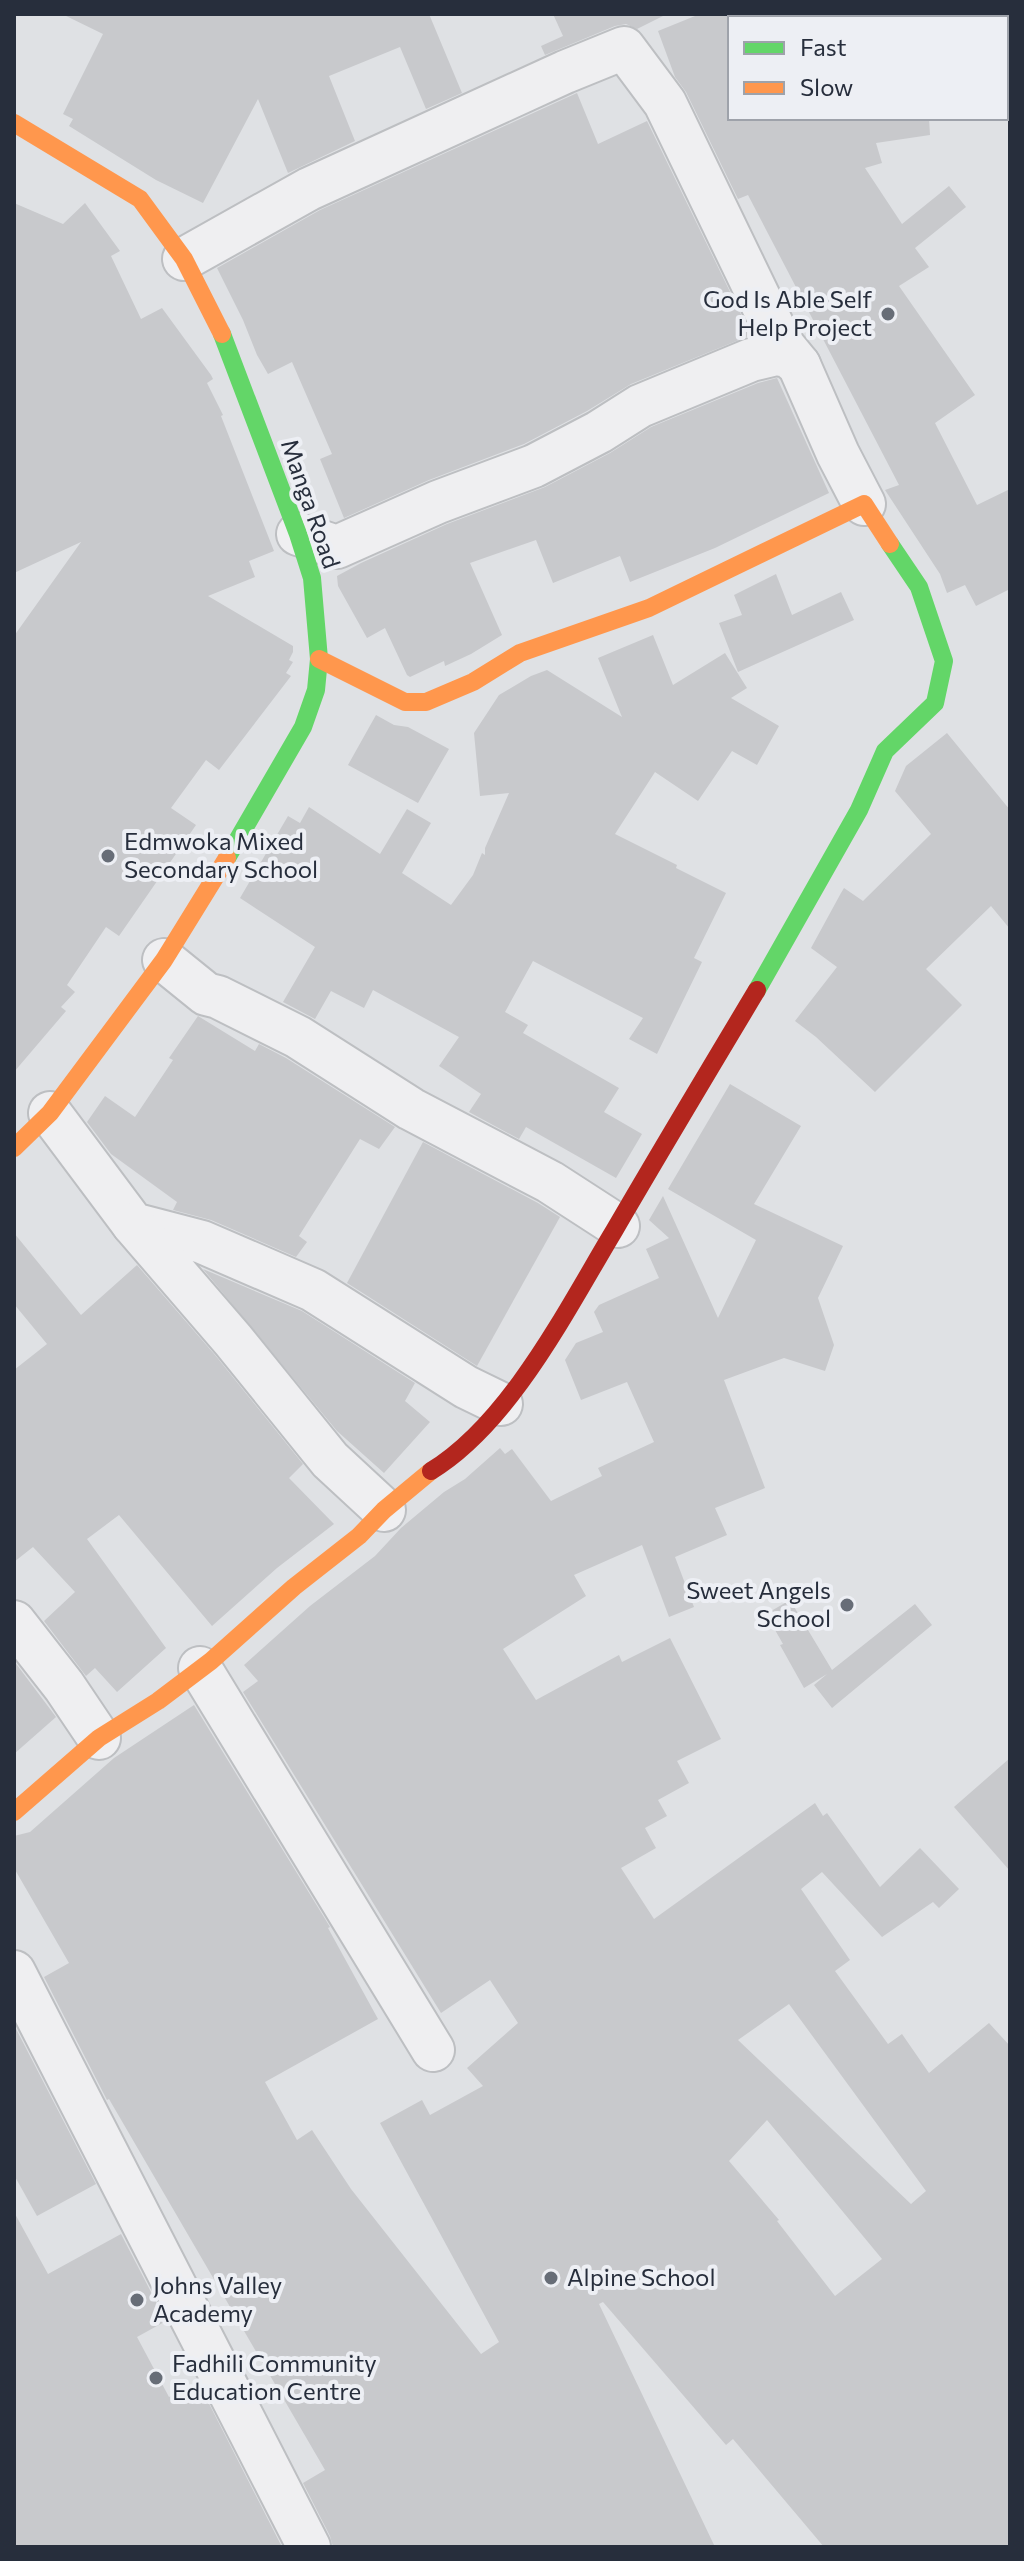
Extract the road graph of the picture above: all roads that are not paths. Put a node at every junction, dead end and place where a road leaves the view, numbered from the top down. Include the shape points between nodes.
1 (14, 123) edge
2 (184, 259) junction
3 (799, 365) junction
4 (864, 504) junction
5 (298, 534) junction
6 (319, 659) junction
7 (164, 960) junction
8 (50, 1113) junction
9 (14, 1148) edge
10 (133, 1224) junction
11 (618, 1226) junction
12 (501, 1404) junction
13 (384, 1510) junction
14 (14, 1622) edge
15 (200, 1668) junction
16 (99, 1738) junction
17 (14, 1812) edge
18 (14, 1972) edge
19 (433, 2050) dead end
20 (309, 2547) edge

1 - 2 street, Manga Road via 140,199
2 - 3 street via 309,189 624,48 665,103 781,343
2 - 5 street, Manga Road via 221,331
3 - 4 street
3 - 5 street via 776,354 751,360 640,406 534,466 337,547
4 - 6 street via 649,608 520,653 426,702 405,702
4 - 11 street via 919,587 944,661 935,703 885,751 802,914
5 - 6 street, Manga Road via 312,578
6 - 7 street, Manga Road via 316,690 303,727
7 - 8 street, Manga Road
7 - 11 street via 206,994 298,1037 411,1109 550,1182
8 - 9 street, Manga Road
8 - 10 street
10 - 12 street via 202,1242 313,1290
10 - 13 street via 330,1460
11 - 12 street via 548,1341
12 - 13 street via 488,1425
13 - 15 street
14 - 16 street
15 - 16 street
15 - 19 street
16 - 17 street
18 - 20 street

